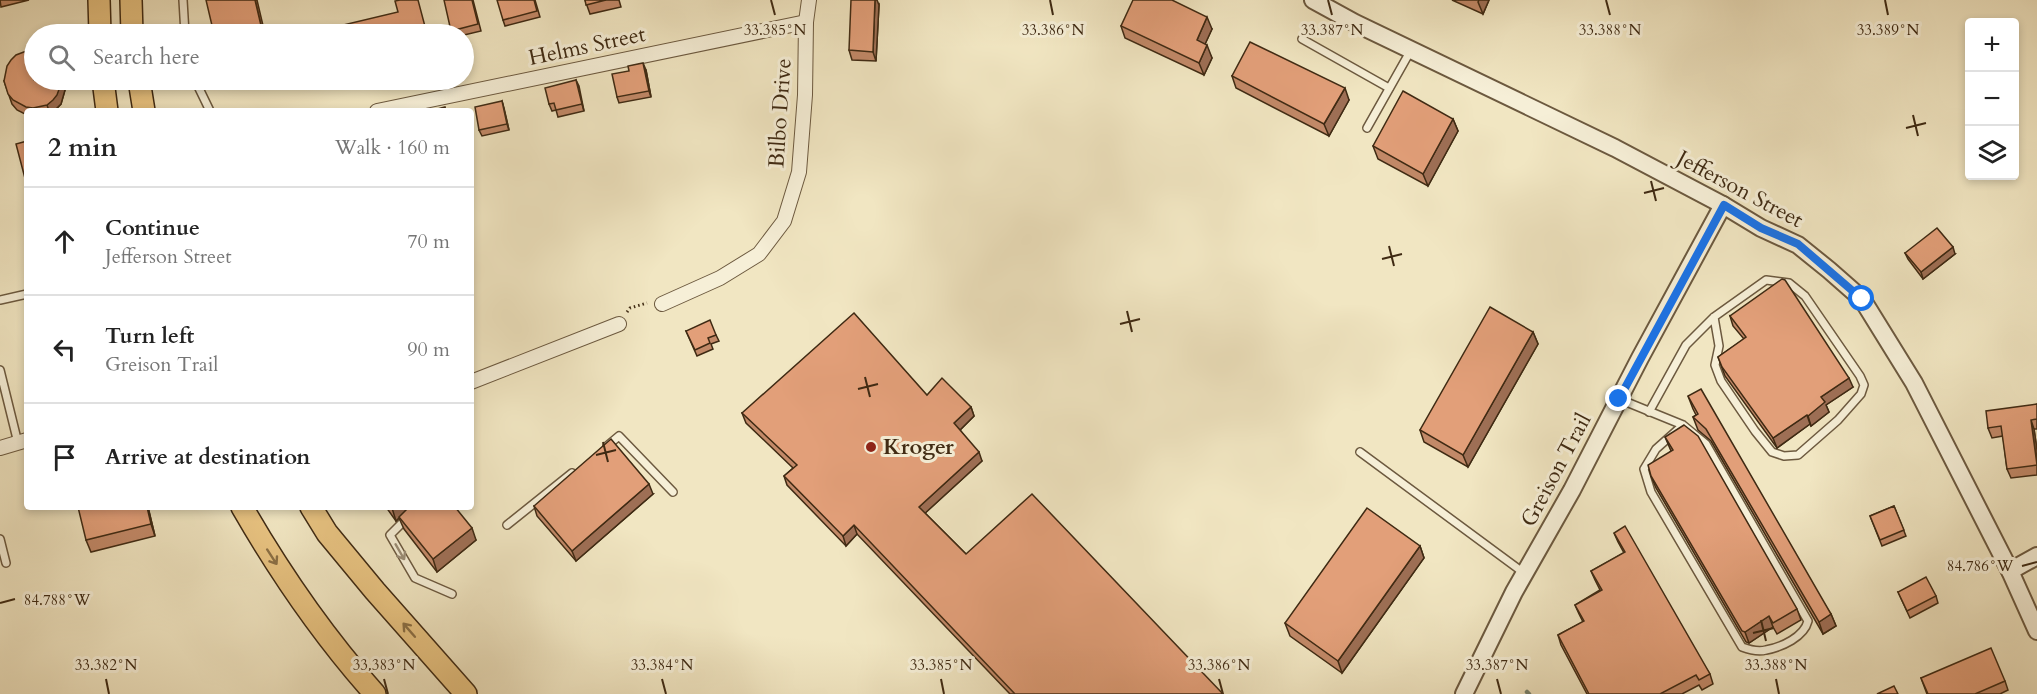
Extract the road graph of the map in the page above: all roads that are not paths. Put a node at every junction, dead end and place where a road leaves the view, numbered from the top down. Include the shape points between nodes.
1 (99, 0) edge
2 (131, 0) edge
3 (183, 0) edge
4 (809, 0) edge
5 (1313, 0) edge
6 (806, 22) junction
7 (100, 24) edge
8 (132, 24) edge
9 (184, 24) edge
10 (1302, 39) dead end
11 (1411, 50) junction
12 (1389, 88) junction
13 (104, 90) edge
14 (141, 90) edge
15 (200, 90) edge
16 (107, 108) edge
17 (144, 108) edge
18 (209, 108) edge
19 (391, 108) edge
20 (1367, 128) dead end
21 (1724, 205) junction
22 (24, 295) edge
23 (0, 300) edge
24 (662, 304) road end
25 (1714, 317) junction
26 (620, 324) road end
27 (0, 370) edge
28 (474, 381) edge
29 (1619, 399) junction
30 (1649, 412) junction
31 (1683, 425) junction
32 (22, 442) edge
33 (0, 448) edge
34 (600, 451) edge
35 (1359, 452) dead end
36 (581, 466) edge
37 (673, 492) dead end
38 (244, 510) edge
39 (312, 510) edge
40 (415, 510) edge
41 (507, 525) dead end
42 (0, 539) edge
43 (2037, 556) edge
44 (6, 563) dead end
45 (2010, 571) junction
46 (1524, 574) junction
47 (452, 594) dead end
48 (2037, 631) edge
49 (375, 694) edge
50 (466, 694) edge
51 (1464, 694) edge

1 - 7 main road
2 - 8 main road
3 - 9 lane
4 - 6 street, Bilbo Drive
5 - 11 street, Jefferson Street
6 - 19 street, Helms Street
6 - 24 street, Bilbo Drive via 799,172 784,221 759,254 720,278
10 - 12 lane
11 - 12 lane
11 - 21 street, Jefferson Street
12 - 20 lane
13 - 16 main road
14 - 17 main road
15 - 18 lane
21 - 29 street, Greison Trail
21 - 45 street, Jefferson Street via 1761,228 1798,244 1862,299 1914,383
22 - 23 lane
25 - 25 lane via 1766,280 1789,283 1805,296 1860,376 1864,385 1861,394 1798,455 1772,452 1721,381 1715,366 1719,346
25 - 30 lane via 1686,345
26 - 28 street
27 - 32 lane
29 - 30 lane
29 - 46 street, Greison Trail
30 - 31 lane
31 - 31 lane via 1706,444 1808,621 1800,636 1766,650 1742,647 1651,492 1644,469 1656,449
32 - 33 street
34 - 37 lane via 619,436
35 - 46 lane
36 - 41 lane
38 -> 49 main road via 292,587
50 -> 39 main road via 375,591
40 -> 47 lane via 390,535 415,578
42 - 44 lane
43 - 45 street
45 - 48 street, Jefferson Street
46 - 51 street, Greison Trail

